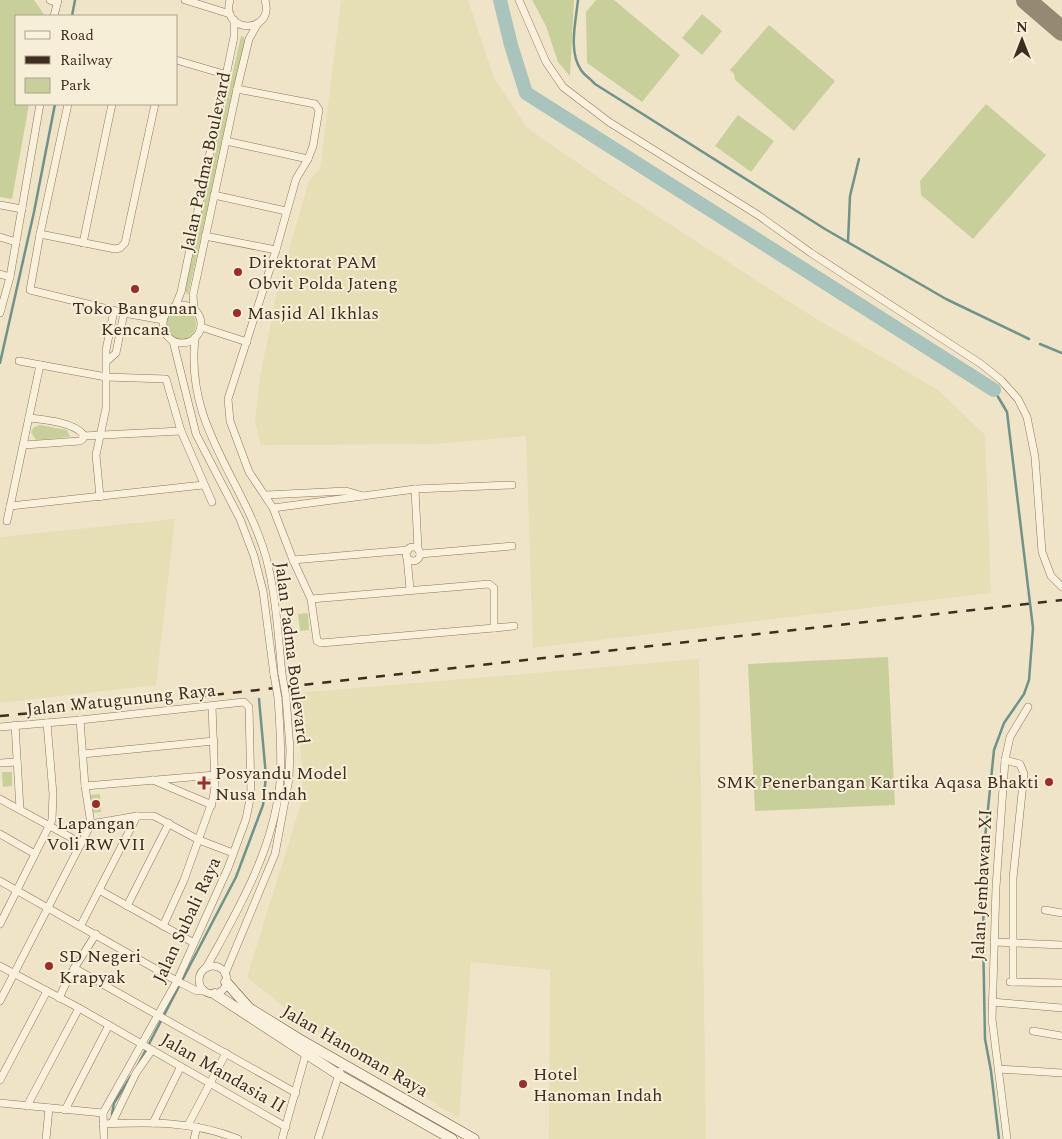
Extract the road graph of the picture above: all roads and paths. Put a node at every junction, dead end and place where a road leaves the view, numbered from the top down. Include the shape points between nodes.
1 (185, 0) edge
2 (230, 0) edge
3 (265, 0) edge
4 (519, 0) edge
5 (55, 1) edge
6 (54, 15) edge
7 (232, 17) junction
8 (258, 23) junction
9 (178, 61) edge
10 (227, 75) junction
11 (237, 89) junction
12 (40, 105) edge
13 (68, 105) edge
14 (112, 105) edge
15 (155, 105) edge
16 (226, 141) junction
17 (308, 160) junction
18 (214, 195) junction
19 (0, 205) edge
20 (22, 209) junction
21 (286, 211) junction
22 (40, 234) junction
23 (205, 236) junction
24 (0, 237) edge
25 (16, 242) junction
26 (83, 243) junction
27 (276, 250) junction
28 (0, 274) edge
29 (10, 277) junction
30 (175, 307) junction
31 (194, 310) junction
32 (114, 311) junction
33 (0, 313) edge
34 (124, 313) junction
35 (163, 320) junction
36 (200, 327) junction
37 (108, 338) junction
38 (195, 338) junction
39 (118, 340) junction
40 (173, 341) junction
41 (247, 342) junction
42 (19, 361) dead end
43 (107, 361) junction
44 (40, 365) junction
45 (106, 377) junction
46 (29, 418) junction
47 (181, 431) junction
48 (83, 436) junction
49 (98, 437) junction
50 (24, 446) junction
51 (203, 485) junction
52 (512, 485) dead end
53 (415, 489) junction
54 (266, 495) junction
55 (363, 496) junction
56 (100, 497) junction
57 (212, 502) dead end
58 (10, 506) junction
59 (273, 508) junction
60 (7, 521) dead end
61 (512, 546) dead end
62 (419, 552) junction
63 (408, 553) junction
64 (292, 560) junction
65 (1062, 587) edge
66 (410, 589) junction
67 (311, 598) junction
68 (514, 626) dead end
69 (494, 628) junction
70 (282, 698) junction
71 (244, 702) joint
72 (212, 706) junction
73 (1028, 707) dead end
74 (80, 720) junction
75 (47, 723) junction
76 (15, 725) junction
77 (0, 727) edge
78 (214, 741) junction
79 (82, 754) junction
80 (1005, 760) junction
81 (17, 762) junction
82 (0, 763) edge
83 (215, 775) junction
84 (152, 780) junction
85 (85, 786) junction
86 (0, 799) edge
87 (212, 805) junction
88 (20, 809) junction
89 (137, 816) junction
90 (169, 822) junction
91 (91, 824) junction
92 (50, 826) junction
93 (0, 834) edge
94 (199, 840) junction
95 (81, 843) junction
96 (233, 853) junction
97 (35, 854) junction
98 (0, 881) edge
99 (16, 890) junction
100 (99, 890) junction
101 (127, 906) junction
102 (50, 907) junction
103 (1045, 910) dead end
104 (1062, 913) edge
105 (0, 924) edge
106 (81, 925) junction
107 (163, 926) junction
108 (228, 930) junction
109 (96, 934) junction
110 (240, 934) junction
111 (994, 942) junction
112 (1012, 942) junction
113 (194, 943) junction
114 (1062, 945) edge
115 (0, 966) edge
116 (74, 968) junction
117 (206, 968) junction
118 (14, 973) junction
119 (225, 978) junction
120 (199, 980) junction
121 (1062, 983) edge
122 (183, 984) junction
123 (47, 991) junction
124 (204, 991) junction
125 (215, 994) junction
126 (59, 998) junction
127 (0, 1001) edge
128 (992, 1002) junction
129 (79, 1008) junction
130 (1062, 1008) edge
131 (163, 1016) junction
132 (109, 1025) junction
133 (1033, 1031) dead end
134 (1062, 1036) edge
135 (147, 1047) junction
136 (307, 1050) junction
137 (226, 1053) junction
138 (342, 1064) junction
139 (180, 1068) junction
140 (1000, 1069) junction
141 (1062, 1073) edge
142 (339, 1075) junction
143 (0, 1080) edge
144 (210, 1084) junction
145 (296, 1093) junction
146 (0, 1103) edge
147 (27, 1106) junction
148 (49, 1108) junction
149 (65, 1110) junction
150 (103, 1113) junction
151 (153, 1122) junction
152 (108, 1123) junction
153 (188, 1125) junction
154 (197, 1127) junction
155 (286, 1127) junction
156 (46, 1139) edge
157 (104, 1139) edge
158 (194, 1139) edge
159 (238, 1139) edge
160 (282, 1139) edge
161 (318, 1139) edge
162 (452, 1139) edge
163 (474, 1139) edge
164 (1007, 1139) edge

1 - 7 street
2 - 7 street, Jalan Padma Boulevard
3 - 8 street, Jalan Padma Boulevard via 266,14
4 - 65 street via 546,62 571,93 609,122 758,215 1001,380 1018,399 1027,417 1035,457 1042,552 1051,576
5 - 6 street
7 - 8 street via 245,26
7 - 10 street, Jalan Padma Boulevard via 234,37
8 - 11 street, Jalan Padma Boulevard via 249,39
9 - 10 street
10 - 30 street, Jalan Padma Boulevard via 181,292
11 - 16 street, Jalan Padma Boulevard
11 - 17 street via 318,105
12 - 20 street
13 - 22 street
14 - 26 street
15 - 26 street via 125,243 115,250
16 - 17 street
16 - 18 street, Jalan Padma Boulevard
17 - 21 street via 296,179
18 - 21 street
18 - 23 street, Jalan Padma Boulevard
19 - 20 street
20 - 25 street
21 - 27 street
22 - 26 street
22 - 32 street via 30,286 33,292
23 - 27 street
23 - 31 street, Jalan Padma Boulevard via 193,295
24 - 25 street
25 - 29 street
27 - 41 street
28 - 29 street
29 - 33 street
30 - 31 street via 182,305
30 - 35 street via 165,314
31 - 36 street
32 - 34 street
32 - 37 street
34 - 35 street
34 - 39 street
35 - 40 street via 164,332
36 - 38 street
36 - 41 street
37 - 39 street
37 - 43 street
38 - 40 street via 184,343
38 - 70 street, Jalan Padma Boulevard, bridge via 193,355 203,417 251,516 266,556 282,674
39 - 43 street via 116,353
40 - 70 street, Jalan Padma Boulevard, bridge via 196,434 240,519 254,556 263,591 274,675
41 - 54 street via 228,399 228,409 249,472
42 - 44 street
43 - 45 street
44 - 45 street
44 - 46 street
45 - 47 street via 164,378
45 - 49 street via 106,408
46 - 48 street via 55,422 79,430
46 - 50 street
47 - 49 street
47 - 51 street
48 - 49 street
48 - 50 street via 80,441
49 - 56 street via 96,455
50 - 58 street
51 - 56 street
51 - 57 street
52 - 53 street
53 - 55 street
53 - 62 street
54 - 55 street via 346,491
54 - 59 street
55 - 59 street
56 - 58 street
58 - 60 street
59 - 64 street
61 - 62 street
62 - 63 street via 413,548
62 - 63 street via 418,559 414,561
63 - 64 street
63 - 66 street
64 - 67 street
66 - 67 street
66 - 69 street via 492,585
67 - 69 street via 317,641 321,644
68 - 69 street
70 - 108 street, Jalan Padma Boulevard via 280,781 275,816 266,848
70 - 110 street, Jalan Padma Boulevard via 290,749 283,817 275,854
71 - 72 street, Jalan Watugunung Raya
71 - 96 street, Jalan Subali Raya via 249,707 251,794 246,820
72 - 74 street, Jalan Watugunung Raya
72 - 78 street
73 - 80 street, Jalan Jembawan XI via 1010,737
74 - 75 street, Jalan Watugunung Raya
74 - 79 street
75 - 76 street, Jalan Watugunung Raya
75 - 92 street via 53,794
76 - 77 street, Jalan Watugunung Raya
76 - 81 street
78 - 79 street
78 - 83 street
79 - 85 street
80 - 111 street, Jalan Jembawan XI
80 - 112 street via 1020,764 1024,774 1013,878
81 - 82 street
81 - 88 street
83 - 84 street
83 - 87 street
84 - 85 street
84 - 87 street
85 - 91 street
86 - 88 street
87 - 94 street
88 - 92 street
89 - 90 street via 154,816
89 - 91 street
89 - 100 street
90 - 94 street
90 - 101 street
91 - 95 street
92 - 95 street
92 - 97 street
93 - 97 street
94 - 96 street
94 - 107 street
95 - 102 street
96 - 113 street, Jalan Subali Raya
97 - 99 street
98 - 99 street
99 - 102 street
99 - 105 street
100 - 101 street
100 - 106 street
101 - 107 street
102 - 106 street
102 - 118 street
103 - 104 street
106 - 109 street
107 - 113 street
108 - 110 street
108 - 117 street, Jalan Padma Boulevard
109 - 116 street
109 - 122 street
110 - 119 street, Jalan Padma Boulevard
111 - 112 street
111 - 128 street, Jalan Jembawan XI
112 - 114 street
112 - 121 street via 1011,982
113 - 122 street, Jalan Subali Raya
115 - 118 street, Jalan Mandasia II
116 - 126 street
116 - 131 street
117 - 119 street via 218,968
117 - 120 street
118 - 123 street, Jalan Mandasia II
118 - 127 street
119 - 125 street via 222,990
119 - 136 street, Jalan Hanoman Raya via 249,1008
120 - 122 street
120 - 124 street
122 - 124 street
122 - 131 street, Jalan Subali Raya
123 - 126 street, Jalan Mandasia II
123 - 143 street
124 - 125 street
125 - 136 street, Jalan Hanoman Raya
126 - 129 street, Jalan Mandasia II
128 - 130 street
128 - 140 street, Jalan Jembawan XI
129 - 132 street, Jalan Mandasia II
129 - 147 street
131 - 135 street, Jalan Subali Raya
131 - 137 street
132 - 135 street, Jalan Mandasia II
132 - 149 street
133 - 134 street
135 - 139 street, Jalan Mandasia II
135 - 150 street, Jalan Subali Raya
135 - 152 street
136 - 138 street, Jalan Hanoman Raya
136 - 142 street, Jalan Hanoman Raya
136 - 145 street
137 - 144 street
137 - 145 street
138 - 142 street
138 - 163 street, Jalan Hanoman Raya
139 - 144 street, Jalan Mandasia II
139 - 151 street
140 - 141 street
140 - 164 street, Jalan Jembawan XI
142 - 161 street
142 - 162 street, Jalan Hanoman Raya
144 - 153 street
144 - 155 street, Jalan Mandasia II
145 - 155 street
146 - 147 street
147 - 148 street
148 - 149 street
148 - 156 street
149 - 150 street
150 - 152 street, Jalan Subali Raya
151 - 152 street
151 - 153 street
152 - 157 street, Jalan Subali Raya
153 - 154 street
154 - 158 street
154 - 159 street
155 - 160 street

